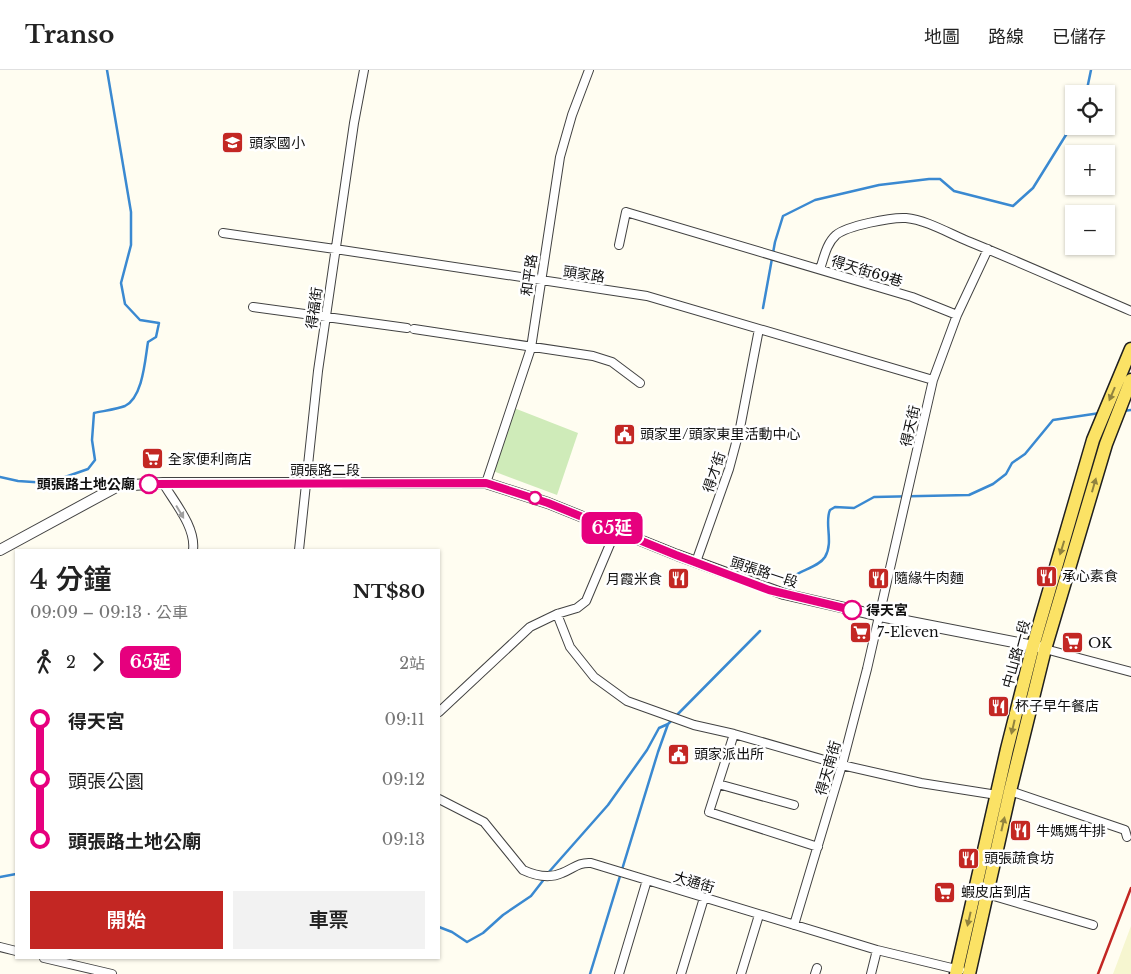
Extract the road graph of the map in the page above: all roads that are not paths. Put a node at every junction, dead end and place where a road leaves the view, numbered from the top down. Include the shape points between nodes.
1 (364, 70) edge
2 (589, 70) edge
3 (222, 233) dead end
4 (618, 245) dead end
5 (335, 248) junction
6 (988, 249) junction
7 (820, 270) junction
8 (542, 280) junction
9 (253, 307) dead end
10 (1131, 311) edge
11 (325, 316) junction
12 (957, 316) junction
13 (759, 329) junction
14 (530, 348) junction
15 (1131, 349) edge
16 (933, 380) junction
17 (1131, 380) edge
18 (640, 383) dead end
19 (163, 483) junction
20 (486, 483) junction
21 (307, 484) junction
22 (616, 530) junction
23 (193, 546) edge
24 (299, 549) edge
25 (0, 550) edge
26 (696, 562) junction
27 (557, 614) junction
28 (880, 616) junction
29 (1039, 647) junction
30 (1131, 672) edge
31 (440, 711) edge
32 (734, 734) junction
33 (842, 765) junction
34 (718, 784) junction
35 (1010, 791) junction
36 (997, 795) junction
37 (440, 800) edge
38 (794, 805) dead end
39 (1127, 837) dead end
40 (818, 847) junction
41 (647, 880) junction
42 (987, 894) junction
43 (704, 898) junction
44 (759, 915) junction
45 (794, 925) junction
46 (1093, 925) dead end
47 (0, 947) edge
48 (877, 950) junction
49 (15, 951) edge
50 (48, 959) edge
51 (963, 972) edge
52 (112, 974) edge
53 (619, 974) edge
54 (681, 974) edge
55 (741, 974) edge
56 (871, 974) edge

1 - 5 street, 得福街
2 - 8 street, 和平路 via 560,157
3 - 5 street, 頭家路
4 - 7 street, 得天街69巷 via 626,212
5 - 8 street, 頭家路
5 - 11 street, 得福街
6 - 7 street via 929,225 907,218 893,218 837,234 829,244
6 - 10 street
6 - 12 street, 得天街
7 - 12 street, 得天街69巷 via 912,297
8 - 13 street, 頭家路 via 647,296
8 - 14 street, 和平路
9 - 11 street
11 - 14 street
11 - 21 street, 得福街
12 - 16 street, 得天街
13 - 16 street, 頭家路
13 - 26 street, 得才街 via 729,469
14 - 18 street via 593,356 612,362
14 - 20 street, 和平路
15 -> 29 main road, 中山路一段 via 1093,440
16 - 28 street, 得天街
29 -> 17 main road, 中山路一段 via 1106,444
19 - 21 street, 頭張路二段
19 -> 23 street via 187,524
19 - 25 street, 頭張路二段 via 118,486
20 - 21 street, 頭張路二段
20 - 22 street, 頭張路一段
21 - 24 street, 得福街
22 - 26 street, 頭張路一段
22 - 27 street via 586,601
26 - 28 street, 頭張路一段 via 784,594
27 - 31 street via 530,627
27 - 32 street via 570,646 594,678 627,702 694,725
28 - 29 street, 頭張路一段
28 - 33 street, 得天南街
29 - 30 street
29 - 35 main road, 中山路一段
29 -> 36 main road, 中山路一段
32 - 33 street
32 - 34 street
33 - 36 street via 921,783
33 - 40 street, 得天南街
34 - 38 street
34 - 40 street via 709,812
35 - 39 street via 1125,830
42 -> 35 main road, 中山路一段
36 -> 51 main road, 中山路一段
37 - 41 street, 大通街 via 484,822 523,870 549,877 583,862
40 - 45 street, 得天南街
41 - 43 street, 大通街
41 - 53 street
42 - 46 street
42 - 51 main road, 中山路一段
43 - 44 street, 大通街
43 - 54 street
44 - 45 street, 大通街
44 - 55 street
45 - 48 street, 大通街
47 - 49 street
48 - 51 street, 大通街
48 - 56 street
50 - 52 street

